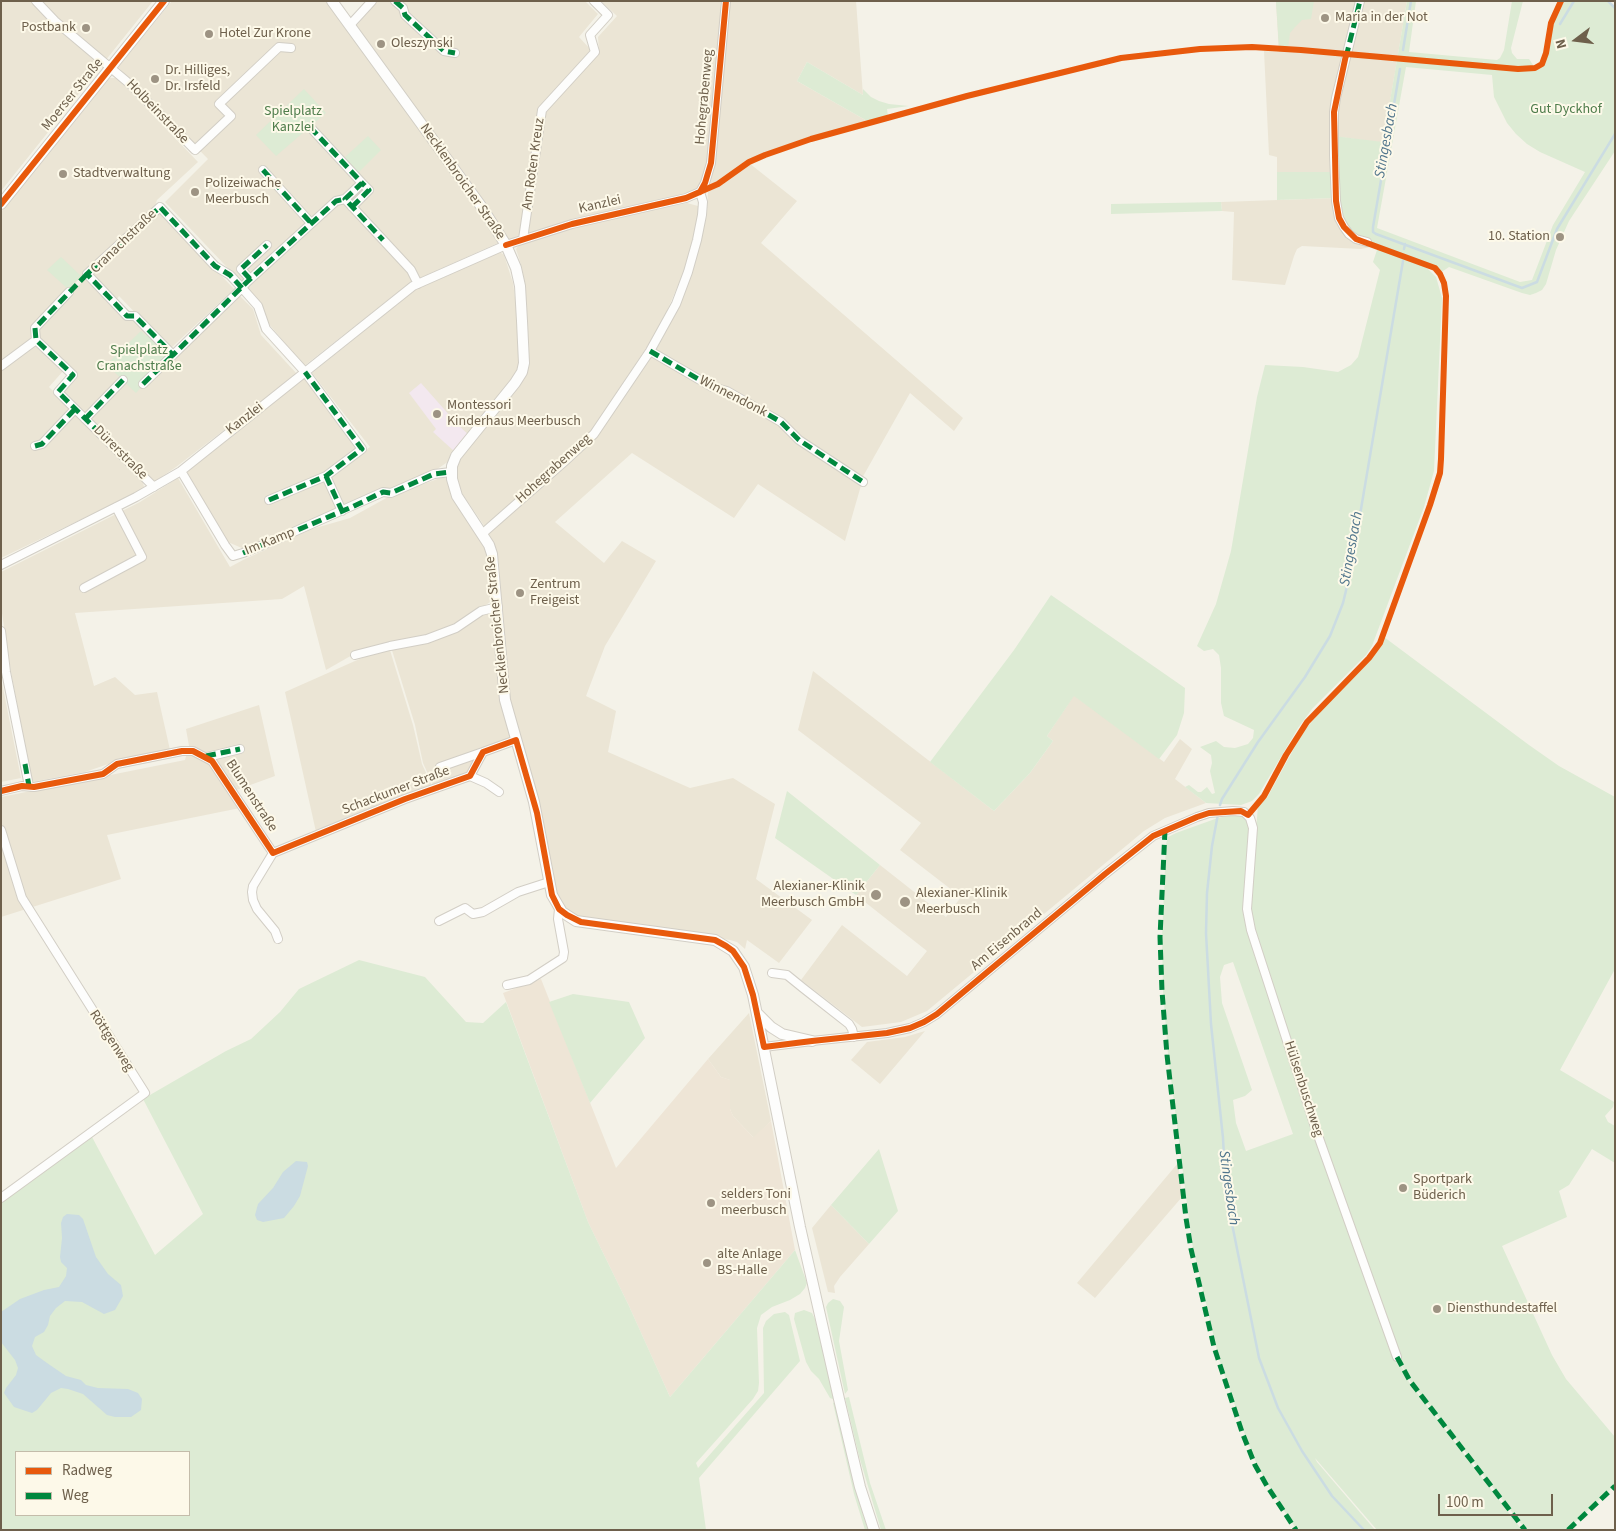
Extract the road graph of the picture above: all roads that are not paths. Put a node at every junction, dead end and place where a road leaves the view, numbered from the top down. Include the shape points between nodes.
1 (36, 1) edge
2 (164, 1) edge
3 (332, 1) edge
4 (372, 1) edge
5 (395, 1) edge
6 (594, 1) edge
7 (726, 1) edge
8 (1360, 1) edge
9 (350, 25) junction
10 (291, 48) dead end
11 (455, 53) dead end
12 (112, 67) junction
13 (310, 127) dead end
14 (263, 170) dead end
15 (362, 183) junction
16 (700, 192) junction
17 (345, 199) junction
18 (1, 204) edge
19 (352, 207) junction
20 (312, 223) junction
21 (523, 239) junction
22 (1367, 242) dead end
23 (267, 245) dead end
24 (506, 245) junction
25 (250, 280) junction
26 (418, 284) junction
27 (242, 288) junction
28 (69, 292) dead end
29 (36, 340) junction
30 (650, 351) junction
31 (173, 355) junction
32 (1, 366) edge
33 (305, 372) junction
34 (122, 380) dead end
35 (143, 384) dead end
36 (75, 409) junction
37 (85, 419) junction
38 (34, 446) dead end
39 (180, 471) junction
40 (451, 472) junction
41 (326, 476) junction
42 (862, 482) dead end
43 (154, 486) junction
44 (269, 500) dead end
45 (116, 507) junction
46 (342, 511) junction
47 (482, 534) junction
48 (1, 565) edge
49 (84, 588) dead end
50 (498, 608) junction
51 (1, 631) edge
52 (355, 655) dead end
53 (516, 740) junction
54 (240, 749) dead end
55 (483, 752) junction
56 (207, 756) junction
57 (440, 766) dead end
58 (470, 776) junction
59 (29, 786) junction
60 (1, 791) edge
61 (499, 792) dead end
62 (1248, 816) joint
63 (1, 830) edge
64 (274, 853) junction
65 (549, 882) junction
66 (559, 909) junction
67 (439, 921) dead end
68 (278, 939) dead end
69 (772, 973) dead end
70 (507, 985) dead end
71 (756, 1011) junction
72 (854, 1036) junction
73 (812, 1041) junction
74 (764, 1048) junction
75 (1, 1198) edge
76 (1397, 1357) dead end
77 (874, 1530) edge

1 - 12 street via 55,21
2 - 12 main road, Moerser Straße
3 - 9 main road, Necklenbroicher Straße
4 - 9 street
5 - 11 street via 405,15 443,50
6 - 21 street, Am Roten Kreuz via 608,15 590,34 595,52 542,110
7 - 16 street, Hohegrabenweg via 711,164
8 - 22 street via 1336,98 1334,155 1339,218 1349,234
9 - 24 main road, Necklenbroicher Straße
10 - 12 street, Holbeinstraße via 278,47 219,104 230,116 195,150
12 - 18 main road, Moerser Straße
13 - 15 street
14 - 20 street
15 - 17 street
15 - 19 street via 369,190
16 - 21 street, Kanzlei
16 - 30 street, Hohegrabenweg via 702,214 688,272 676,304
17 - 19 street
17 - 20 street via 336,201
19 - 26 street via 411,270
20 - 25 street
21 - 24 street, Kanzlei
23 - 25 street via 241,269
24 - 26 street, Kanzlei
24 - 40 main road, Necklenbroicher Straße via 520,286 523,368 515,383 456,456
25 - 27 street
26 - 33 street, Kanzlei
27 - 31 street
27 - 31 street, Cranachstraße via 215,266 160,207 88,274 127,316 135,316
27 - 33 street, Cranachstraße via 258,306 266,329
28 - 29 street via 35,328
29 - 32 street
29 - 36 street, Dürerstraße via 73,375 58,392
30 - 42 street, Winnendonk via 781,422 799,440
30 - 47 street, Hohegrabenweg via 594,434
31 - 35 street
33 - 39 street, Kanzlei
33 - 41 street, Cranachstraße via 362,448
34 - 37 street, Dürerstraße
36 - 37 street, Dürerstraße
36 - 38 street via 42,444
37 - 43 street, Dürerstraße
39 - 43 street, Kanzlei
39 - 46 street, Im Kamp via 233,556
40 - 46 street, Im Kamp via 434,474 391,493 383,492
40 - 47 main road, Necklenbroicher Straße via 457,496
41 - 44 street
41 - 46 street
43 - 45 street, Kanzlei
45 - 48 street, Kanzlei
45 - 49 street via 142,557
47 - 50 main road, Necklenbroicher Straße via 492,554
50 - 52 street via 481,611 456,628 427,639
50 - 53 main road, Necklenbroicher Straße via 504,692
51 - 59 street
53 - 55 street, Schackumer Straße
53 - 65 main road, Necklenbroicher Straße via 532,792
54 - 56 street, Blumenstraße
55 - 57 street, Schackumer Straße
55 - 58 street, Schackumer Straße
56 - 59 street, Blumenstraße via 193,751 182,752 117,764 103,774
56 - 64 street, Blumenstraße
58 - 61 street, Schackumer Straße
58 - 64 street, Schackumer Straße via 405,798
59 - 60 street, Blumenstraße
62 - 72 street, Am Eisenbrand via 1240,811 1209,813 1160,833 1105,874 931,1018 901,1031
62 - 76 street, Hülsenbuschweg via 1253,828 1247,909 1250,930 1315,1127
63 - 75 street, Röttgenweg via 25,905 145,1093
64 - 68 street via 252,892 257,910
65 - 66 main road
65 - 67 street via 518,892 482,912 473,914 465,908
66 - 70 street via 563,958 535,977
66 - 71 main road via 571,919 581,922 721,943 733,951 744,967
69 - 72 street via 787,976 803,988 849,1024
71 - 73 main road via 770,1027 782,1034
71 - 74 main road
72 - 73 street, Am Eisenbrand
73 - 74 street, Am Eisenbrand
74 - 77 main road via 839,1399

